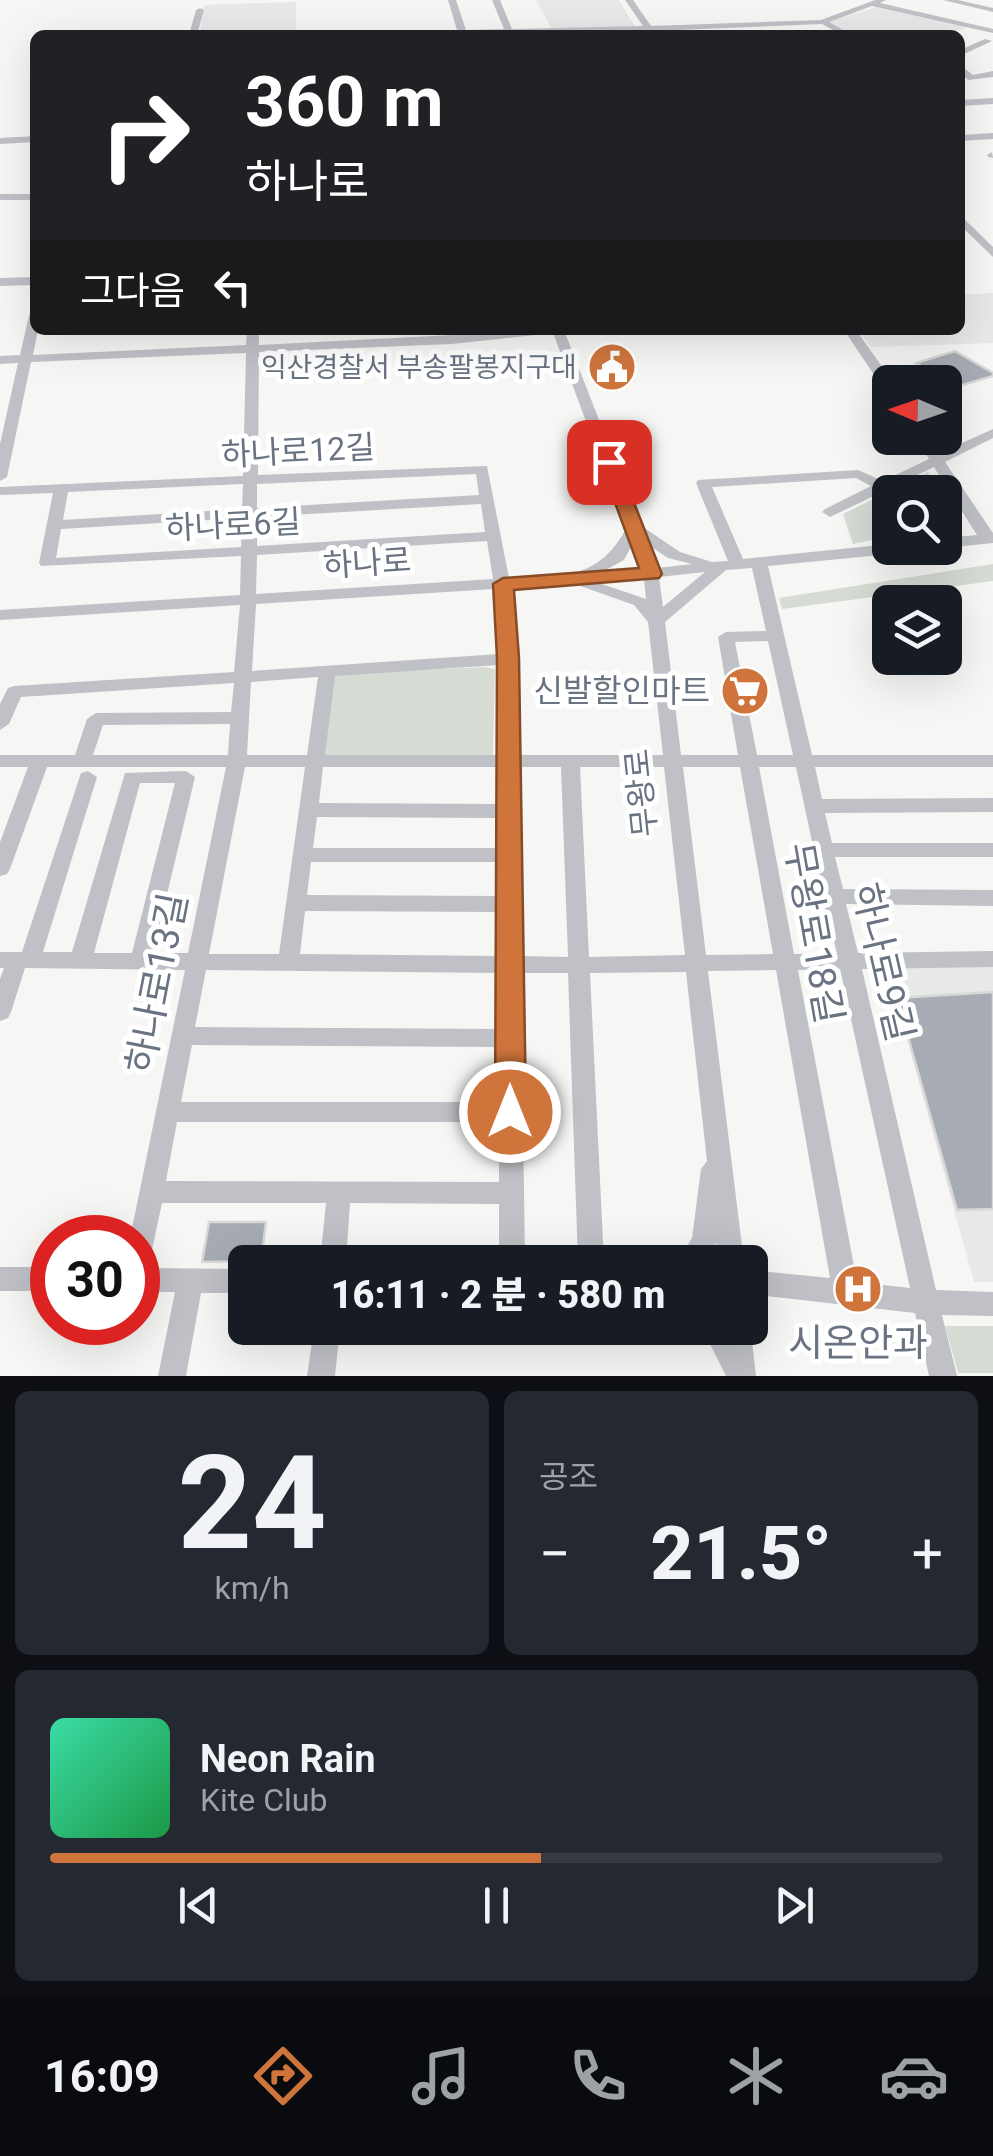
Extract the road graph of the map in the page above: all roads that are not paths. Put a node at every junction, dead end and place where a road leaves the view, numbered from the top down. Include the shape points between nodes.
1 (452, 0) edge
2 (496, 0) edge
3 (629, 0) edge
4 (904, 0) edge
5 (946, 0) edge
6 (877, 2) edge
7 (965, 2) edge
8 (200, 10) dead end
9 (993, 10) edge
10 (993, 20) edge
11 (823, 22) junction
12 (976, 27) junction
13 (508, 29) junction
14 (194, 30) edge
15 (462, 30) edge
16 (497, 30) edge
17 (556, 30) edge
18 (650, 30) edge
19 (685, 30) edge
20 (838, 30) edge
21 (965, 32) edge
22 (965, 36) edge
23 (991, 38) edge
24 (965, 51) edge
25 (965, 73) edge
26 (993, 74) edge
27 (993, 101) edge
28 (965, 102) edge
29 (993, 136) edge
30 (965, 138) edge
31 (30, 139) edge
32 (0, 141) edge
33 (30, 197) edge
34 (0, 198) edge
35 (965, 222) edge
36 (986, 238) edge
37 (993, 254) edge
38 (30, 281) edge
39 (0, 282) edge
40 (32, 335) edge
41 (252, 335) edge
42 (451, 335) edge
43 (560, 335) edge
44 (853, 335) edge
45 (253, 350) junction
46 (28, 358) junction
47 (0, 360) edge
48 (874, 365) edge
49 (993, 433) edge
50 (935, 455) edge
51 (938, 459) junction
52 (902, 475) edge
53 (0, 477) edge
54 (250, 480) junction
55 (872, 481) edge
56 (872, 489) edge
57 (0, 491) edge
58 (61, 492) junction
59 (487, 499) junction
60 (830, 512) dead end
61 (250, 514) junction
62 (54, 525) junction
63 (634, 528) junction
64 (495, 536) junction
65 (990, 538) edge
66 (962, 541) edge
67 (872, 551) edge
68 (249, 552) junction
69 (739, 565) junction
70 (651, 574) junction
71 (572, 580) junction
72 (503, 584) junction
73 (248, 600) junction
74 (0, 603) edge
75 (20, 614) junction
76 (0, 615) edge
77 (656, 621) junction
78 (0, 623) edge
79 (774, 636) junction
80 (508, 658) junction
81 (327, 671) junction
82 (243, 676) junction
83 (240, 718) junction
84 (0, 724) edge
85 (570, 759) junction
86 (672, 759) junction
87 (237, 760) junction
88 (316, 760) junction
89 (509, 760) junction
90 (747, 760) junction
91 (802, 760) junction
92 (40, 761) junction
93 (993, 761) edge
94 (0, 762) edge
95 (85, 769) junction
96 (993, 805) edge
97 (812, 806) junction
98 (309, 810) junction
99 (509, 811) junction
100 (821, 850) junction
101 (993, 850) edge
102 (303, 855) junction
103 (509, 856) junction
104 (0, 869) edge
105 (832, 896) junction
106 (993, 898) edge
107 (296, 904) junction
108 (510, 904) junction
109 (993, 959) edge
110 (16, 960) edge
111 (81, 960) junction
112 (141, 960) junction
113 (694, 961) junction
114 (197, 962) junction
115 (846, 962) junction
116 (288, 963) junction
117 (784, 963) junction
118 (510, 964) junction
119 (579, 965) junction
120 (0, 1012) edge
121 (182, 1036) junction
122 (510, 1038) junction
123 (167, 1112) junction
124 (510, 1112) junction
125 (716, 1144) junction
126 (151, 1192) junction
127 (338, 1193) junction
128 (510, 1193) junction
129 (147, 1215) edge
130 (334, 1245) edge
131 (512, 1245) edge
132 (591, 1245) edge
133 (702, 1245) edge
134 (729, 1245) edge
135 (0, 1278) edge
136 (30, 1279) edge
137 (160, 1280) edge
138 (190, 1280) junction
139 (228, 1281) edge
140 (768, 1283) edge
141 (844, 1289) junction
142 (993, 1304) edge
143 (927, 1305) junction
144 (325, 1345) edge
145 (725, 1345) edge
146 (740, 1345) edge
147 (172, 1376) edge
148 (322, 1376) edge
149 (742, 1376) edge
150 (942, 1376) edge

1 - 15 street
2 - 13 street
3 - 18 street
4 - 10 street
5 - 7 street
6 - 11 street
6 - 12 street
7 - 9 street
8 - 14 street
10 - 12 street
11 - 19 street
11 - 20 street
12 - 21 street
12 - 23 street
13 - 16 street
13 - 17 street
22 - 23 street
23 - 24 street
25 - 26 street via 971,78
27 - 28 street
29 - 30 street
31 - 32 street
33 - 34 street
35 - 36 street
36 - 37 street
38 - 39 street
40 - 46 street
41 - 45 street, 하나로13길
42 - 45 street
43 - 63 street, 무왕로
44 - 48 street
45 - 46 street
45 - 54 street, 하나로13길
46 - 47 street
46 - 53 street
49 - 51 street
50 - 51 street
51 - 52 street
51 - 65 street
54 - 58 street, 하나로12길
54 - 59 street, 하나로12길 via 482,469
54 - 61 street, 하나로13길
55 - 69 street via 858,474 703,482
56 - 60 street
57 - 58 street, 하나로12길
58 - 62 street, 하나로6길
59 - 61 street
59 - 64 street, 하나로12길
61 - 62 street
61 - 68 street, 하나로13길
62 - 68 street, 하나로6길 via 47,563
63 - 69 street via 674,555
63 - 70 street, 무왕로
63 - 71 street via 618,557
64 - 68 street, 하나로6길
64 - 72 street, 하나로12길
65 - 66 street
67 - 69 street, 하나로
68 - 73 street, 하나로13길
69 - 70 street, 하나로
69 - 77 street
69 - 79 street, 하나로9길
70 - 71 street, 하나로
70 - 77 street, 무왕로
71 - 72 street, 하나로
71 - 77 street via 640,602
72 - 73 street, 하나로
72 - 80 street, 하나로12길
73 - 75 street, 하나로
73 - 82 street, 하나로13길
74 - 75 street
75 - 76 street, 하나로
75 - 78 street
77 - 86 street, 무왕로
79 - 90 street, 무왕로18길 via 726,637
79 - 91 street, 하나로9길
80 - 81 street
80 - 89 street, 하나로12길
81 - 82 street
81 - 88 street
82 - 83 street, 하나로13길
82 - 84 street via 14,692
83 - 87 street, 하나로13길
83 - 95 street via 96,719
85 - 86 street
85 - 89 street
85 - 119 street
86 - 90 street
86 - 113 street, 무왕로
87 - 88 street
87 - 95 street
87 - 114 street, 하나로13길
88 - 89 street
88 - 98 street
89 - 99 street, 하나로12길
90 - 91 street
90 - 117 street, 무왕로18길
91 - 93 street
91 - 97 street, 하나로9길
92 - 94 street
92 - 95 street
92 - 104 street
95 - 110 street
96 - 97 street
97 - 100 street, 하나로9길
98 - 99 street
98 - 102 street
99 - 103 street, 하나로12길
100 - 101 street
100 - 105 street, 하나로9길
102 - 103 street
102 - 107 street
103 - 108 street, 하나로12길
105 - 106 street
105 - 115 street, 하나로9길
107 - 108 street
107 - 116 street
108 - 118 street, 하나로12길
109 - 115 street
110 - 111 street
110 - 120 street
111 - 112 street
111 - 112 street via 132,777 186,777
112 - 114 street
113 - 117 street
113 - 119 street
113 - 125 street, 무왕로
114 - 116 street
114 - 121 street, 하나로13길
115 - 117 street
115 - 143 street, 하나로9길
116 - 118 street
117 - 141 street, 무왕로18길
118 - 119 street
118 - 122 street, 하나로12길
119 - 132 street
121 - 122 street
121 - 123 street, 하나로13길
122 - 124 street, 하나로12길
123 - 124 street
123 - 126 street, 하나로13길
124 - 128 street, 하나로12길
125 - 133 street
125 - 134 street, 무왕로
126 - 127 street
126 - 129 street, 하나로13길
127 - 128 street
127 - 130 street
128 - 131 street, 하나로12길
135 - 136 street
137 - 138 street
138 - 139 street
138 - 147 street
140 - 141 street
141 - 143 street
142 - 143 street
143 - 150 street, 하나로9길
144 - 148 street
145 - 149 street
146 - 149 street

